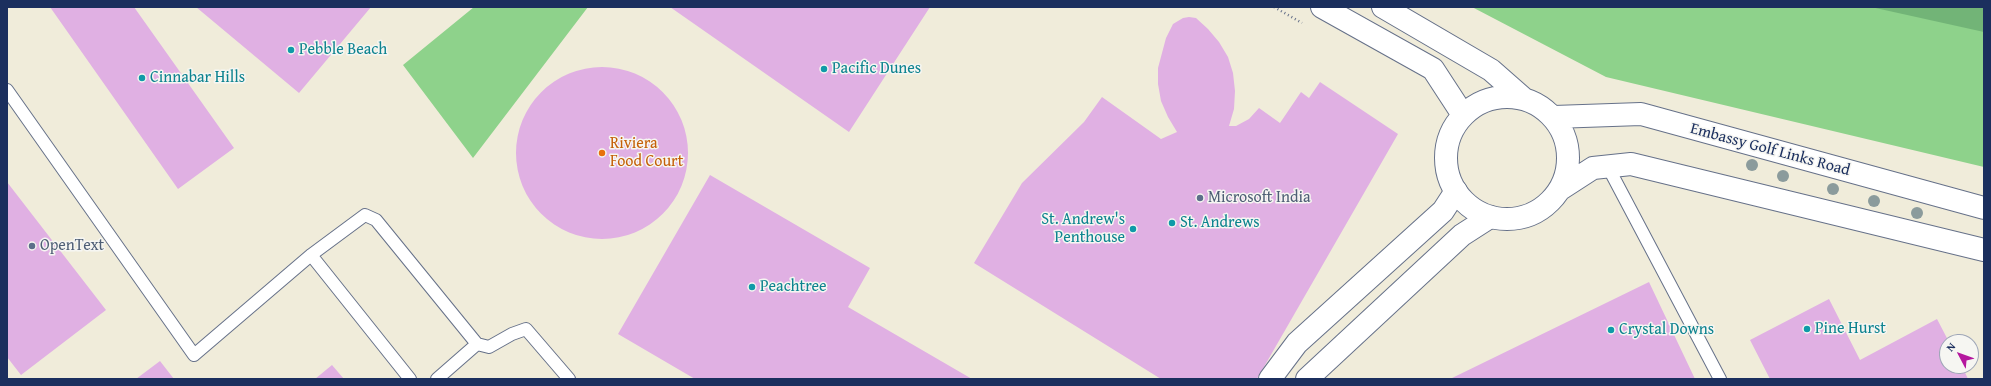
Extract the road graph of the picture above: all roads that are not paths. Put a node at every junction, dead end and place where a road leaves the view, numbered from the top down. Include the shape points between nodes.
1 (1322, 7) edge
2 (1382, 7) edge
3 (7, 90) edge
4 (1524, 99) junction
5 (1463, 115) junction
6 (1554, 117) junction
7 (1608, 167) junction
8 (1559, 190) junction
9 (1456, 191) junction
10 (1984, 208) edge
11 (1490, 217) junction
12 (1984, 250) edge
13 (311, 255) junction
14 (477, 344) junction
15 (410, 379) edge
16 (437, 379) edge
17 (569, 379) edge
18 (1270, 379) edge
19 (1307, 379) edge
20 (1720, 379) edge

1 - 5 street via 1433,69
2 - 4 street via 1491,70
3 - 13 lane via 194,355
4 - 5 street via 1508,96 1491,98
4 - 6 street via 1540,106
5 - 9 street via 1451,132 1445,152 1447,174
6 - 8 street via 1564,134 1568,152 1566,172
6 - 10 street, Embassy Golf Links Road via 1641,114
7 - 8 street via 1593,168
7 - 12 street via 1631,164
7 - 20 lane
8 - 11 street via 1546,204 1529,214 1510,219
9 - 11 street via 1471,208
9 - 18 street via 1443,211 1296,343
11 - 19 street via 1462,235
13 - 14 lane via 365,215 376,220
13 - 15 lane
14 - 16 lane
14 - 17 lane via 488,347 512,334 526,330

